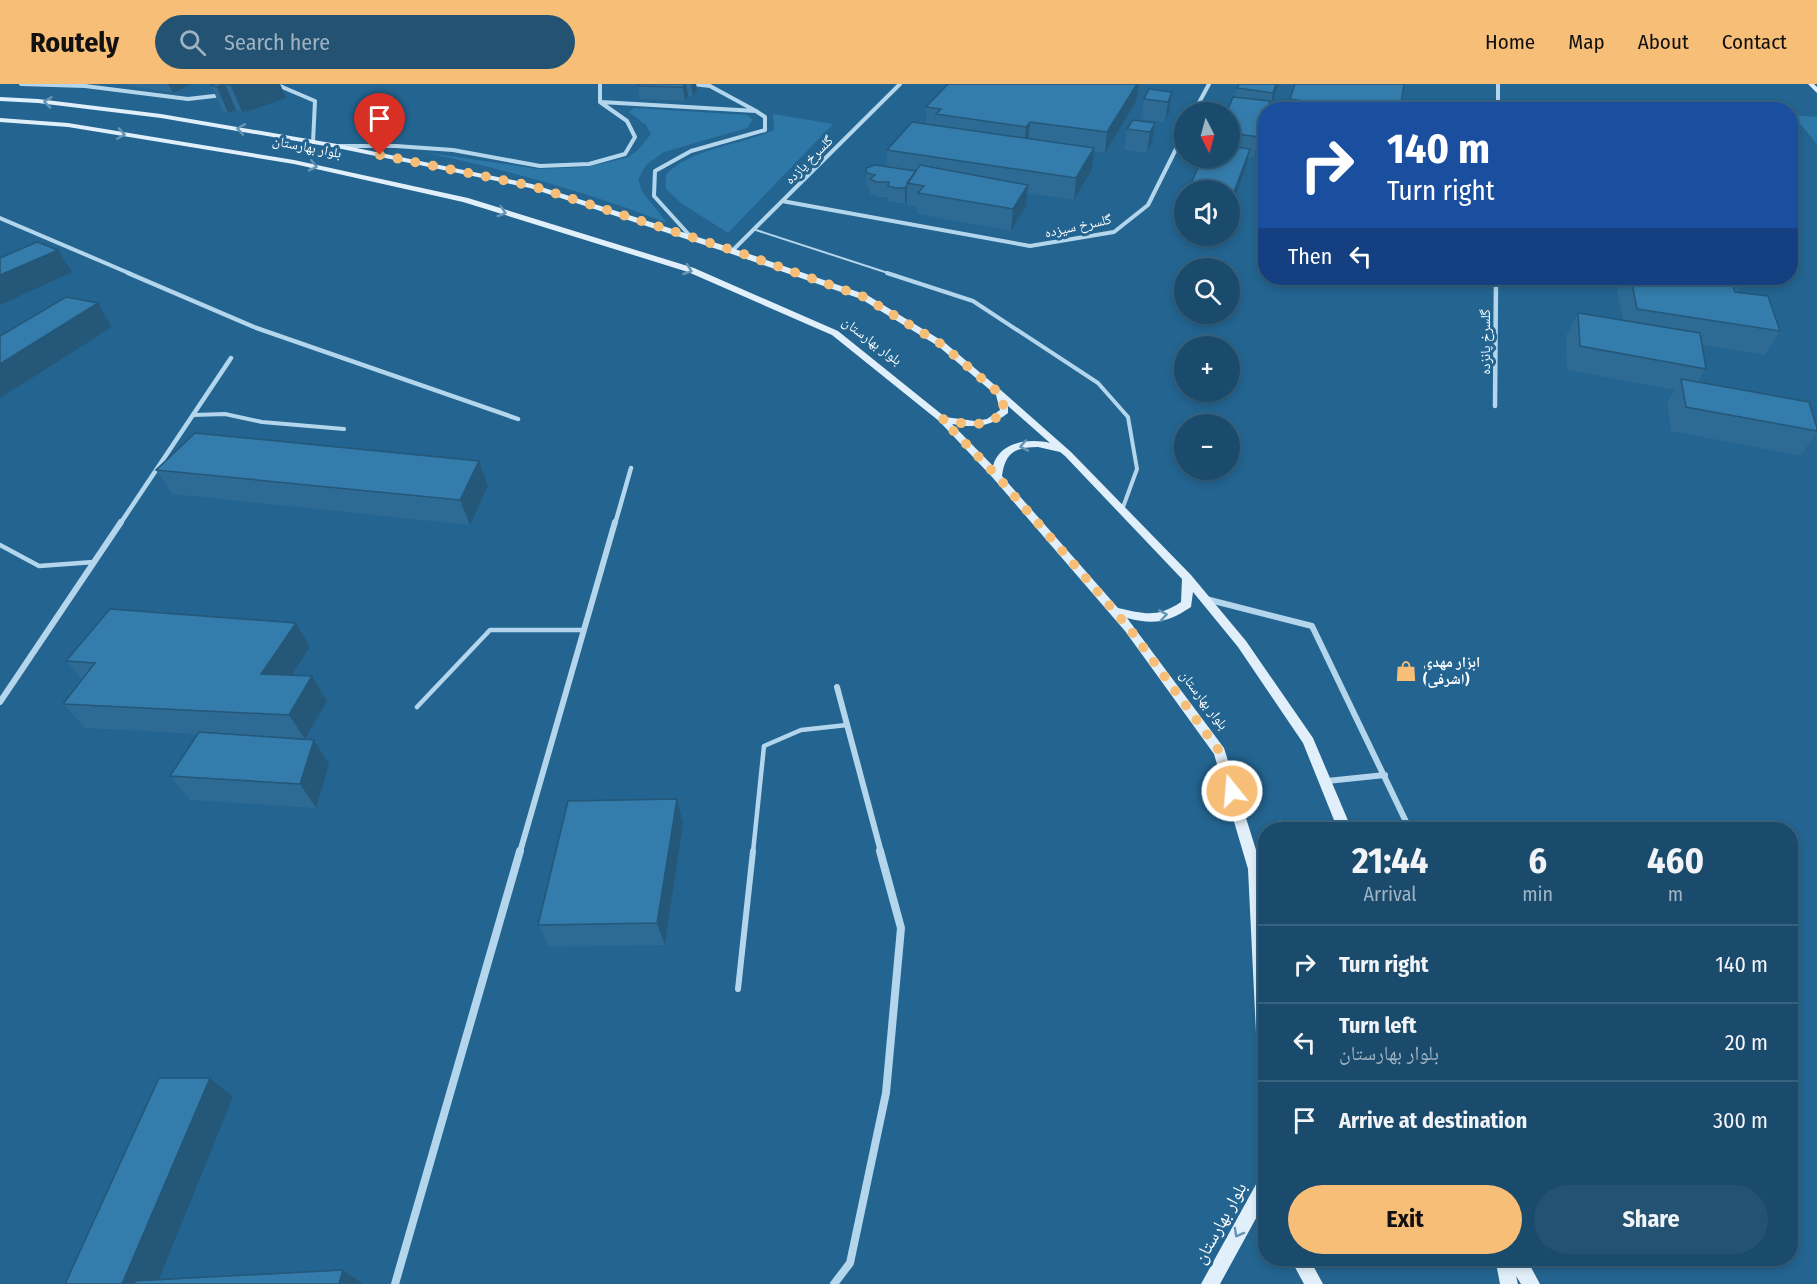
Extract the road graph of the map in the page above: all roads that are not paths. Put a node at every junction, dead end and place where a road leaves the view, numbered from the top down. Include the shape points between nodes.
1 (21, 84) edge
2 (275, 84) edge
3 (600, 84) edge
4 (693, 84) edge
5 (900, 84) edge
6 (1209, 84) edge
7 (1498, 84) edge
8 (1811, 84) edge
9 (232, 91) dead end
10 (1817, 91) edge
11 (0, 99) edge
12 (600, 102) junction
13 (1199, 102) edge
14 (1498, 102) edge
15 (756, 111) junction
16 (0, 120) edge
17 (313, 142) junction
18 (337, 146) junction
19 (1174, 153) edge
20 (782, 201) junction
21 (0, 218) edge
22 (753, 229) junction
23 (692, 239) junction
24 (732, 250) junction
25 (1496, 285) edge
26 (231, 358) dead end
27 (1000, 394) junction
28 (1495, 406) dead end
29 (193, 415) junction
30 (518, 419) dead end
31 (942, 419) junction
32 (344, 429) dead end
33 (1068, 454) junction
34 (631, 468) dead end
35 (997, 476) junction
36 (1122, 510) junction
37 (0, 545) edge
38 (94, 562) junction
39 (1187, 578) junction
40 (1203, 598) junction
41 (1111, 610) junction
42 (584, 630) junction
43 (837, 687) dead end
44 (0, 702) edge
45 (417, 707) dead end
46 (847, 724) junction
47 (1385, 775) junction
48 (1327, 781) junction
49 (1343, 822) edge
50 (1406, 822) edge
51 (1258, 864) edge
52 (1255, 869) junction
53 (1258, 925) edge
54 (738, 989) dead end
55 (1258, 1197) edge
56 (1304, 1266) edge
57 (1506, 1266) edge
58 (1521, 1266) edge
59 (394, 1284) edge
60 (834, 1284) edge
61 (1210, 1284) edge
62 (1314, 1284) edge
63 (1509, 1284) edge
64 (1531, 1284) edge

1 - 9 street via 85,86 188,99
2 - 17 street via 315,102
3 - 12 street
4 - 15 street via 710,86
5 - 20 street, گلسرخ یازده
6 - 13 street
7 - 14 street
8 - 10 street
17 -> 11 street, بلوار بهارستان via 161,116
12 - 15 street
12 - 18 street via 627,121 635,137 625,154 589,164 540,166 453,150
15 - 23 street via 765,117 765,130 691,151 655,171 654,196
16 -> 31 street, بلوار بهارستان via 68,125 294,162 465,200 691,270 835,333
17 - 18 street, بلوار بهارستان
18 - 23 street, بلوار بهارستان via 532,186
19 - 20 street, گلسرخ سیزده via 1148,205 1114,232 1029,246
20 - 22 street, گلسرخ یازده
21 - 30 street via 254,327
22 - 24 street, گلسرخ یازده
22 - 36 lane via 973,301 1098,384 1128,417 1137,469
23 - 24 street, بلوار بهارستان
24 - 27 street, بلوار بهارستان via 864,297 941,344
25 - 28 street, گلسرخ پانزده
26 - 29 street
27 - 31 street via 1005,411 988,423 967,425
27 - 33 street, بلوار بهارستان
29 - 32 lane via 225,414 262,422
29 - 38 street
31 - 35 street, بلوار بهارستان
33 -> 35 street via 1053,446 1016,447 1004,454
33 - 36 street, بلوار بهارستان
34 - 42 street
35 - 41 street, بلوار بهارستان
36 - 39 street, بلوار بهارستان
37 - 38 lane via 39,566
38 - 44 street
39 - 40 street, بلوار بهارستان
41 -> 39 street via 1143,618 1169,616 1186,604
40 - 47 street via 1312,626
40 - 48 street, بلوار بهارستان via 1242,644 1310,741
41 - 52 street, بلوار بهارستان via 1129,628 1220,752
42 - 45 lane via 490,630
42 - 59 street
43 - 46 street
46 - 54 lane via 801,730 764,746
46 - 60 street via 902,928 886,1093 850,1263
47 - 48 street
47 - 50 street
48 - 49 street, بلوار بهارستان
51 - 52 street
52 - 53 street, بلوار بهارستان
55 -> 61 street, بلوار بهارستان
56 - 62 street
57 - 63 street
58 - 64 street

